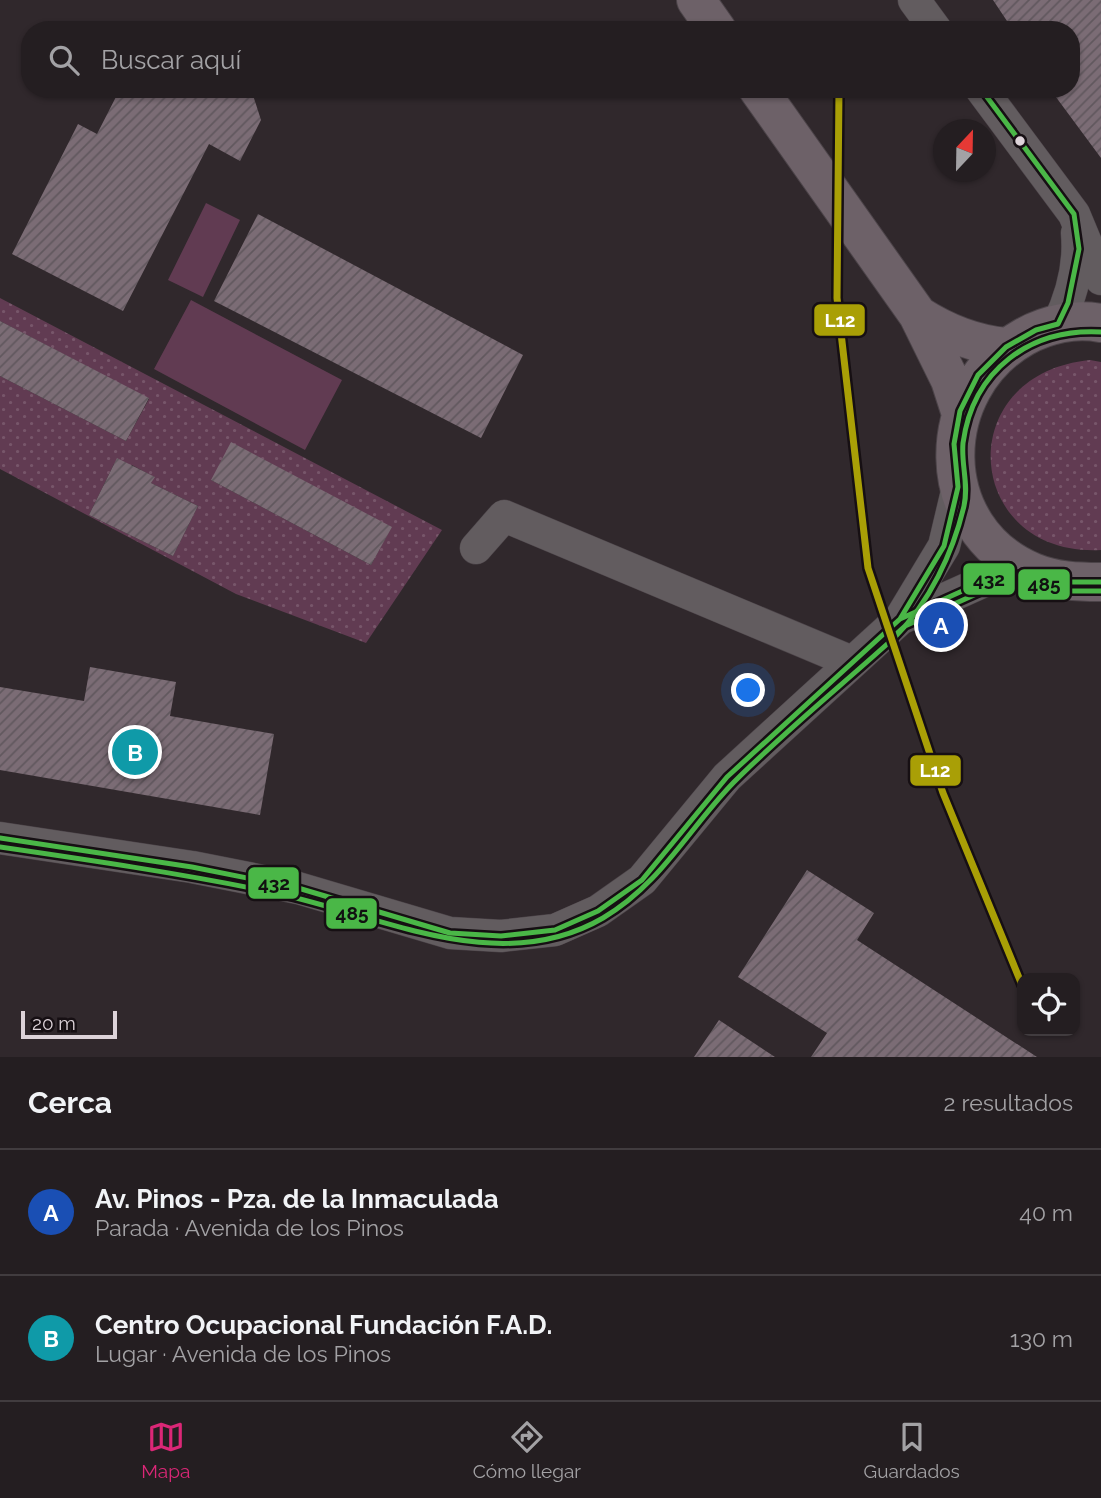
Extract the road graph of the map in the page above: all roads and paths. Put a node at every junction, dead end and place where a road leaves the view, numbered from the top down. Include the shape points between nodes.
1 (696, 0) edge
2 (914, 0) edge
3 (711, 21) edge
4 (929, 21) edge
5 (764, 98) edge
6 (988, 98) edge
7 (1074, 214) junction
8 (1101, 279) edge
9 (918, 315) junction
10 (1101, 323) edge
11 (1058, 324) junction
12 (1006, 347) junction
13 (960, 411) junction
14 (958, 487) junction
15 (476, 548) dead end
16 (1032, 572) junction
17 (1101, 582) edge
18 (900, 620) junction
19 (852, 662) junction
20 (0, 838) edge

1 - 3 main road
2 - 4 street
5 - 9 main road
6 - 7 street
7 - 8 street
7 - 11 street via 1079,249 1068,303
9 - 12 main road via 961,338
9 - 13 main road
10 - 11 main road
11 - 12 main road
12 - 13 main road via 978,375
13 - 14 main road via 954,444
14 - 16 main road via 974,522 999,551
14 - 18 street via 944,546
15 - 19 street via 504,516
16 - 17 main road via 1068,582
16 - 18 street via 989,579
18 - 19 street
19 - 20 street via 727,777 642,880 598,911 555,930 502,936 450,933 285,886

